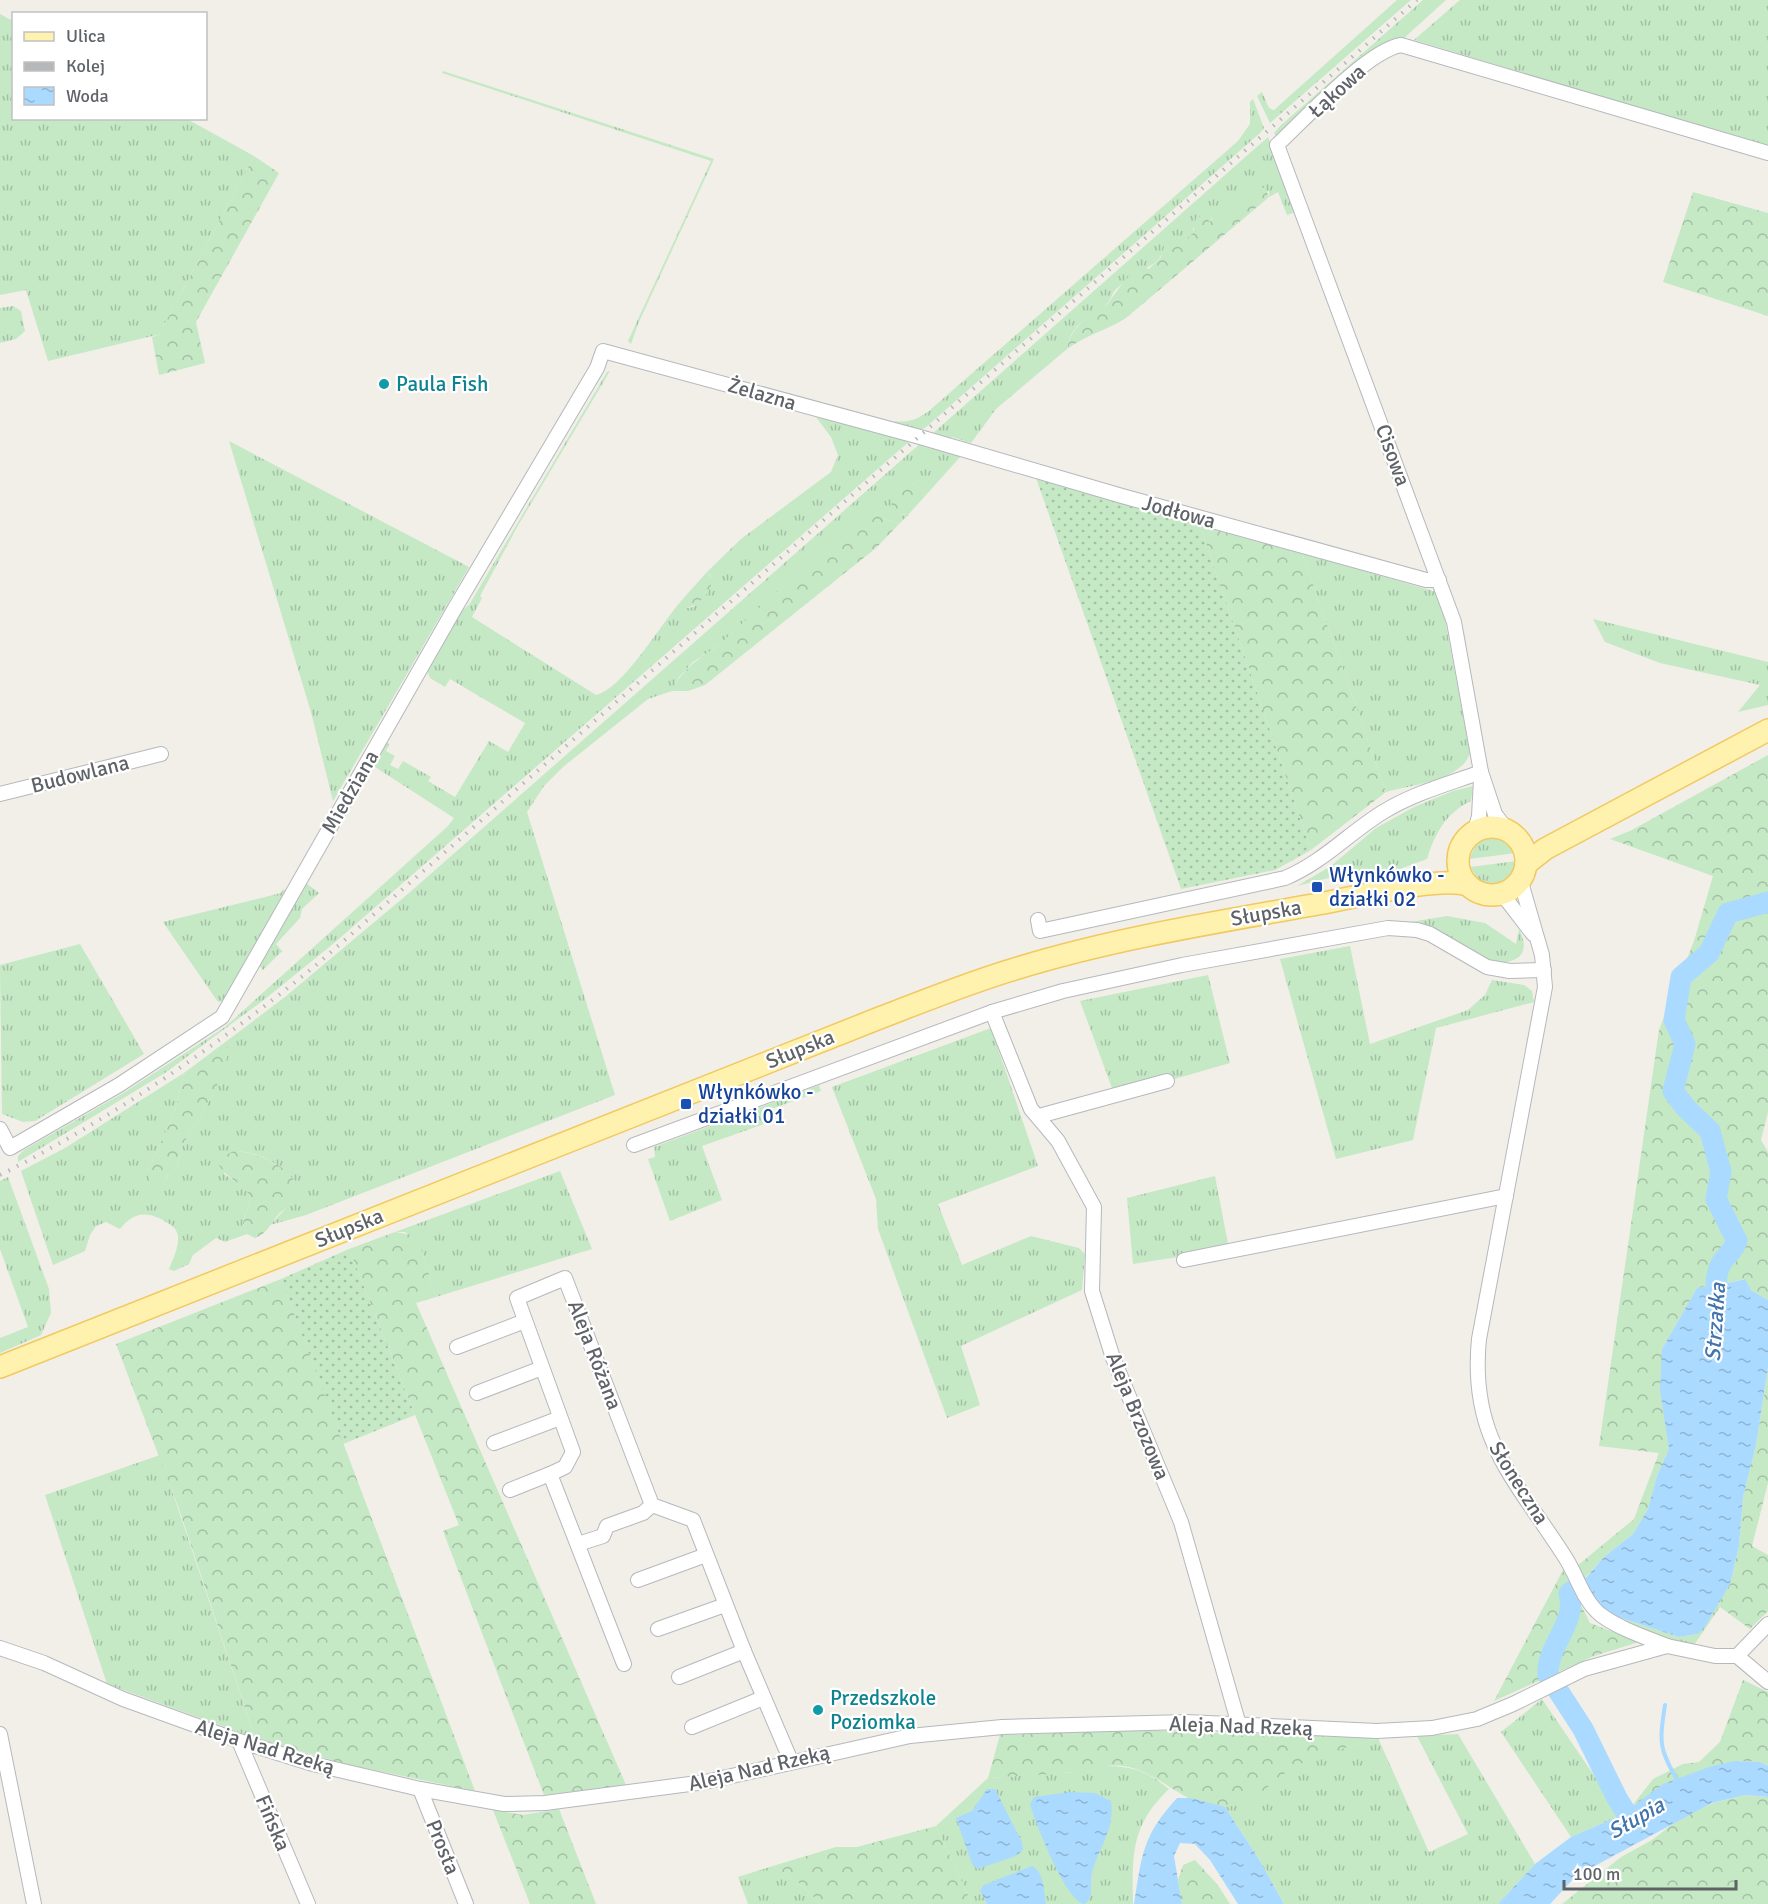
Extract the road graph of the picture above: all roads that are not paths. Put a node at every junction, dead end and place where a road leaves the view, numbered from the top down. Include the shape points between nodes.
1 (1277, 145) joint
2 (1768, 153) edge
3 (603, 351) joint
4 (920, 437) joint
5 (1439, 580) junction
6 (1768, 730) edge
7 (161, 754) dead end
8 (1481, 772) junction
9 (0, 794) edge
10 (1611, 815) junction
11 (1475, 831) junction
12 (1511, 833) junction
13 (1459, 856) junction
14 (1523, 872) junction
15 (1468, 885) junction
16 (1385, 891) junction
17 (1498, 895) junction
18 (1038, 920) dead end
19 (1538, 940) junction
20 (1544, 970) junction
21 (992, 1012) junction
22 (1167, 1081) dead end
23 (1039, 1116) junction
24 (0, 1129) edge
25 (634, 1145) dead end
26 (1506, 1196) junction
27 (1184, 1260) dead end
28 (525, 1321) junction
29 (457, 1347) dead end
30 (0, 1367) edge
31 (542, 1368) junction
32 (477, 1393) dead end
33 (560, 1418) junction
34 (494, 1443) dead end
35 (550, 1474) junction
36 (510, 1490) dead end
37 (652, 1505) junction
38 (578, 1544) junction
39 (706, 1555) junction
40 (638, 1580) dead end
41 (725, 1605) junction
42 (1768, 1624) edge
43 (658, 1629) dead end
44 (1667, 1646) junction
45 (0, 1648) edge
46 (744, 1651) junction
47 (1737, 1656) junction
48 (624, 1664) dead end
49 (679, 1677) dead end
50 (1768, 1682) edge
51 (763, 1698) junction
52 (1239, 1725) junction
53 (692, 1727) dead end
54 (0, 1734) edge
55 (239, 1742) junction
56 (791, 1761) junction
57 (420, 1789) junction
58 (34, 1904) edge
59 (308, 1904) edge
60 (466, 1904) edge

1 - 2 street, Łąkowa via 1361,69 1392,46 1401,45
1 - 5 street, Cisowa
3 - 4 street, Żelazna
3 - 24 street, Miedziana via 597,368 222,1017 119,1085 10,1148
4 - 5 street, Jodłowa via 1133,500 1426,580
5 - 8 street, Cisowa via 1461,652
6 - 10 main road
7 - 9 street, Budowlana
8 - 11 street, Cisowa
8 - 12 street, Cisowa via 1496,814
8 - 18 street via 1427,790 1392,807 1319,862 1285,878 1040,931
10 - 12 main road via 1540,836
10 - 14 main road via 1545,849
11 - 12 main road via 1489,826
11 - 13 main road via 1465,841
12 - 14 main road via 1525,850
13 - 15 main road via 1461,876
13 - 16 main road, Słupska via 1439,871
14 - 17 main road via 1511,890
14 - 19 street, Słoneczna
15 - 16 main road, Słupska via 1450,883
15 - 17 main road
16 - 30 main road, Słupska via 1092,948 979,981
17 - 19 street, Słoneczna via 1511,905
19 - 20 street, Słoneczna
20 - 21 street via 1487,968 1430,934 1404,928 1376,928 1087,985
20 - 26 street, Słoneczna via 1543,1008
21 - 23 street, Aleja Brzozowa via 1025,1097
21 - 25 street
22 - 23 street
23 - 52 street, Aleja Brzozowa via 1058,1141 1094,1208 1092,1291 1113,1358 1180,1522
26 - 27 street
26 - 44 street, Słoneczna via 1476,1370 1479,1402 1492,1443 1590,1603 1622,1626
28 - 29 street
28 - 31 street, Aleja Różana
28 - 37 street, Aleja Różana via 517,1298 565,1278
31 - 32 street
31 - 33 street, Aleja Różana
33 - 34 street
33 - 35 street, Aleja Różana via 573,1452 565,1467
35 - 36 street, Aleja Różana
35 - 38 street
37 - 38 street via 643,1513 607,1526 603,1536
37 - 39 street via 693,1520
38 - 48 street
39 - 40 street
39 - 41 street
41 - 43 street
41 - 46 street
42 - 47 street
44 - 47 street, Aleja Nad Rzeką via 1715,1656
44 - 52 street, Aleja Nad Rzeką via 1611,1659 1477,1719 1432,1728 1377,1731
45 - 55 street, Aleja Nad Rzeką
46 - 49 street
46 - 51 street
47 - 50 street
51 - 53 street
51 - 56 street
52 - 56 street, Aleja Nad Rzeką via 1186,1722 1002,1727 910,1736
54 - 58 street
55 - 57 street, Aleja Nad Rzeką
55 - 59 street, Fińska
56 - 57 street, Aleja Nad Rzeką via 705,1782 545,1803 504,1804
57 - 60 street, Prosta

